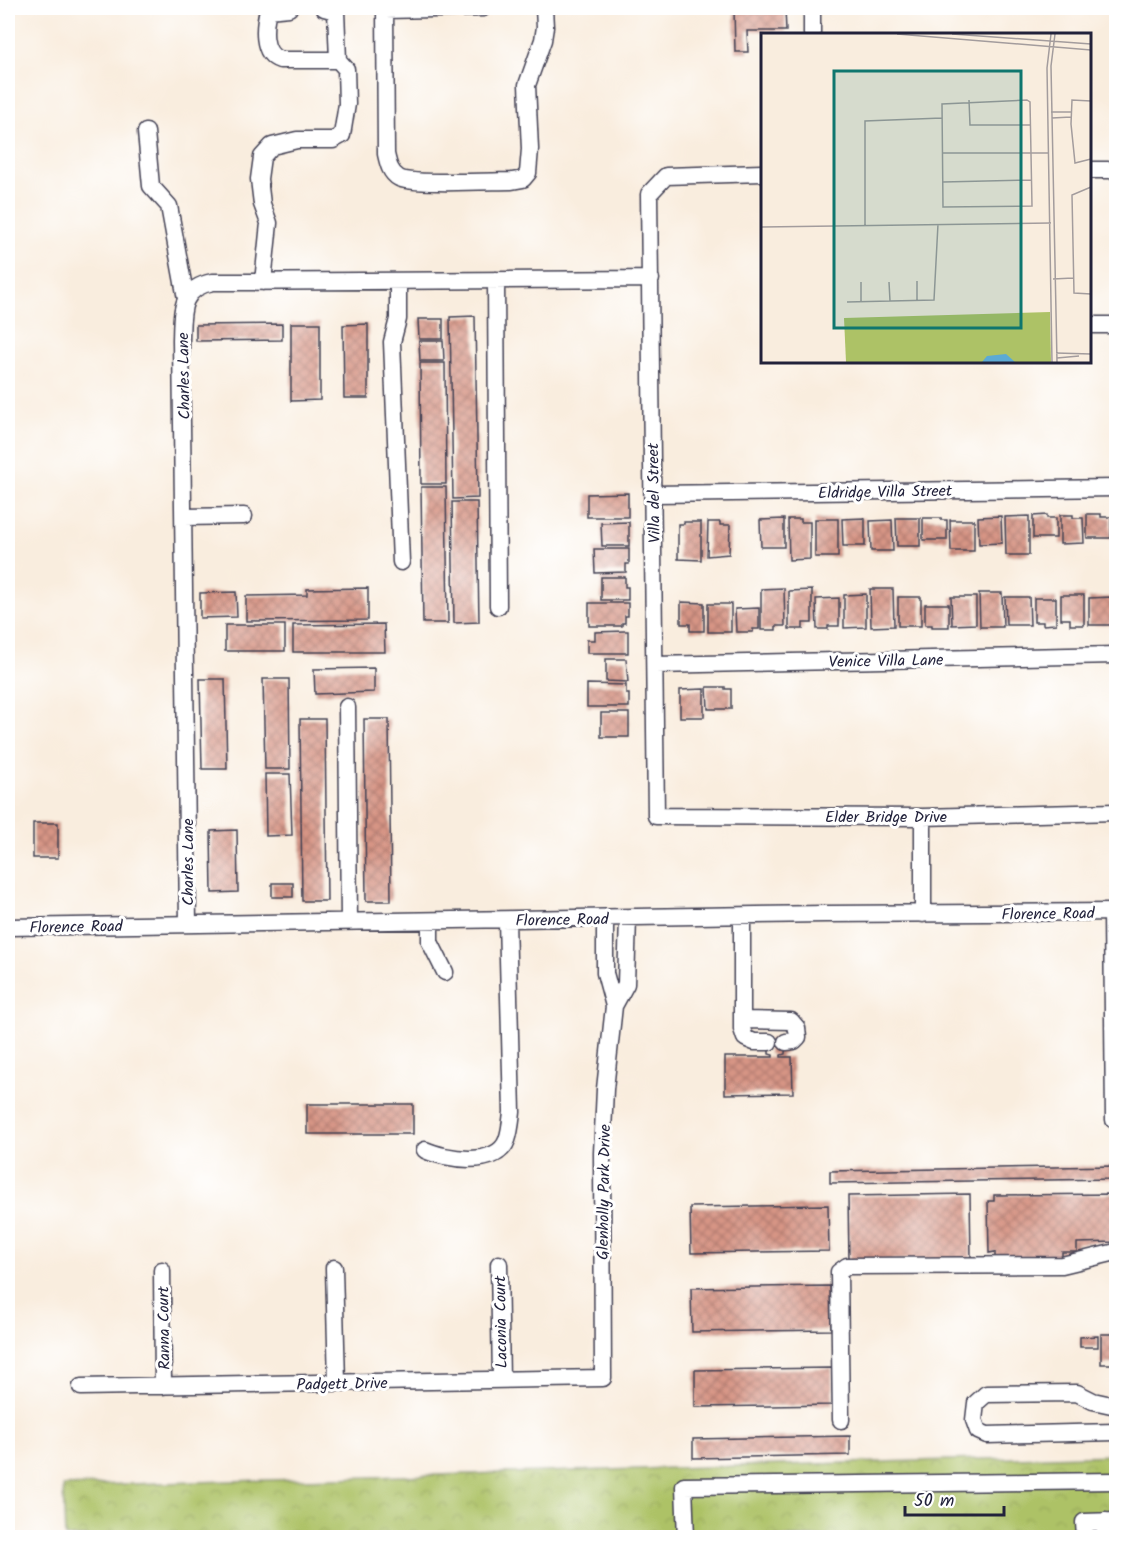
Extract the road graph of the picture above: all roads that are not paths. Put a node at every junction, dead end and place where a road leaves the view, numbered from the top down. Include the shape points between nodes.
1 (289, 8) edge
2 (324, 8) edge
3 (483, 8) edge
4 (544, 8) edge
5 (812, 8) edge
6 (385, 9) edge
7 (812, 33) edge
8 (338, 60) junction
9 (146, 132) dead end
10 (1091, 170) edge
11 (1116, 170) edge
12 (761, 173) edge
13 (651, 279) junction
14 (496, 280) junction
15 (398, 281) junction
16 (263, 282) junction
17 (186, 299) junction
18 (1091, 325) edge
19 (1116, 325) edge
20 (1116, 488) edge
21 (653, 494) junction
22 (244, 516) dead end
23 (184, 517) junction
24 (402, 562) dead end
25 (498, 606) dead end
26 (1116, 655) edge
27 (655, 665) junction
28 (346, 707) dead end
29 (1116, 812) edge
30 (656, 816) joint
31 (923, 817) junction
32 (1114, 912) edge
33 (923, 914) junction
34 (742, 916) junction
35 (605, 918) junction
36 (628, 918) junction
37 (507, 920) junction
38 (430, 921) junction
39 (349, 922) junction
40 (188, 924) junction
41 (8, 925) edge
42 (445, 972) dead end
43 (614, 1006) junction
44 (742, 1020) junction
45 (1114, 1119) dead end
46 (425, 1150) dead end
47 (1116, 1252) edge
48 (499, 1264) dead end
49 (334, 1268) dead end
50 (162, 1270) dead end
51 (603, 1378) joint
52 (501, 1380) junction
53 (337, 1383) junction
54 (163, 1386) junction
55 (81, 1387) dead end
56 (1116, 1406) edge
57 (841, 1420) dead end
58 (1116, 1432) edge
59 (1116, 1481) edge
60 (1109, 1526) edge
61 (686, 1538) edge
62 (1084, 1538) edge

1 - 8 street via 268,10 267,50 272,57
2 - 8 street via 336,11
3 - 6 street
4 - 6 street via 543,40 527,85 528,173 512,181 418,181 400,178 391,170 386,154
5 - 7 street
8 - 16 street via 346,69 348,104 342,135 333,141 297,140 272,146 262,157 259,179 269,223
9 - 17 street, Charles Lane via 151,186 169,206
10 - 11 street
12 - 13 street, Villa del Street via 666,176 649,194
13 - 14 street
13 - 21 street, Villa del Street
14 - 15 street
14 - 25 street
15 - 16 street
15 - 24 street via 398,319 392,342
16 - 17 street via 202,284
17 - 23 street, Charles Lane via 181,340
18 - 19 street
20 - 21 street, Eldridge Villa Street
21 - 27 street, Villa del Street
22 - 23 street
23 - 40 street, Charles Lane
26 - 27 street, Venice Villa Lane
27 - 30 street, Villa del Street
28 - 39 street
29 - 31 street, Elder Bridge Drive
30 - 31 street, Elder Bridge Drive
31 - 33 street
32 - 33 street, Florence Road
32 - 45 street
33 - 34 street, Florence Road
34 - 36 street, Florence Road
34 - 44 street
35 - 36 street, Florence Road
35 - 37 street, Florence Road
35 - 43 street, Glenholly Park Drive via 605,973
36 - 43 street, Glenholly Park Drive via 626,984
37 - 38 street, Florence Road
37 - 46 street via 512,1112 507,1142 494,1154 473,1160 442,1157
38 - 39 street, Florence Road
38 - 42 street via 430,942
39 - 40 street, Florence Road
40 - 41 street, Florence Road
43 - 51 street, Glenholly Park Drive via 602,1153
44 - 44 street via 745,1038 754,1042 794,1041 798,1037 791,1021
47 - 57 street via 1062,1264 847,1266 839,1272
48 - 52 street, Laconia Court
49 - 53 street
50 - 54 street, Ranna Court
51 - 52 street, Padgett Drive
52 - 53 street, Padgett Drive
53 - 54 street, Padgett Drive
54 - 55 street, Padgett Drive
56 - 58 street via 1077,1394 986,1394 976,1403 974,1420 978,1431 987,1435
59 - 61 street via 684,1486
60 - 62 street via 1084,1522

